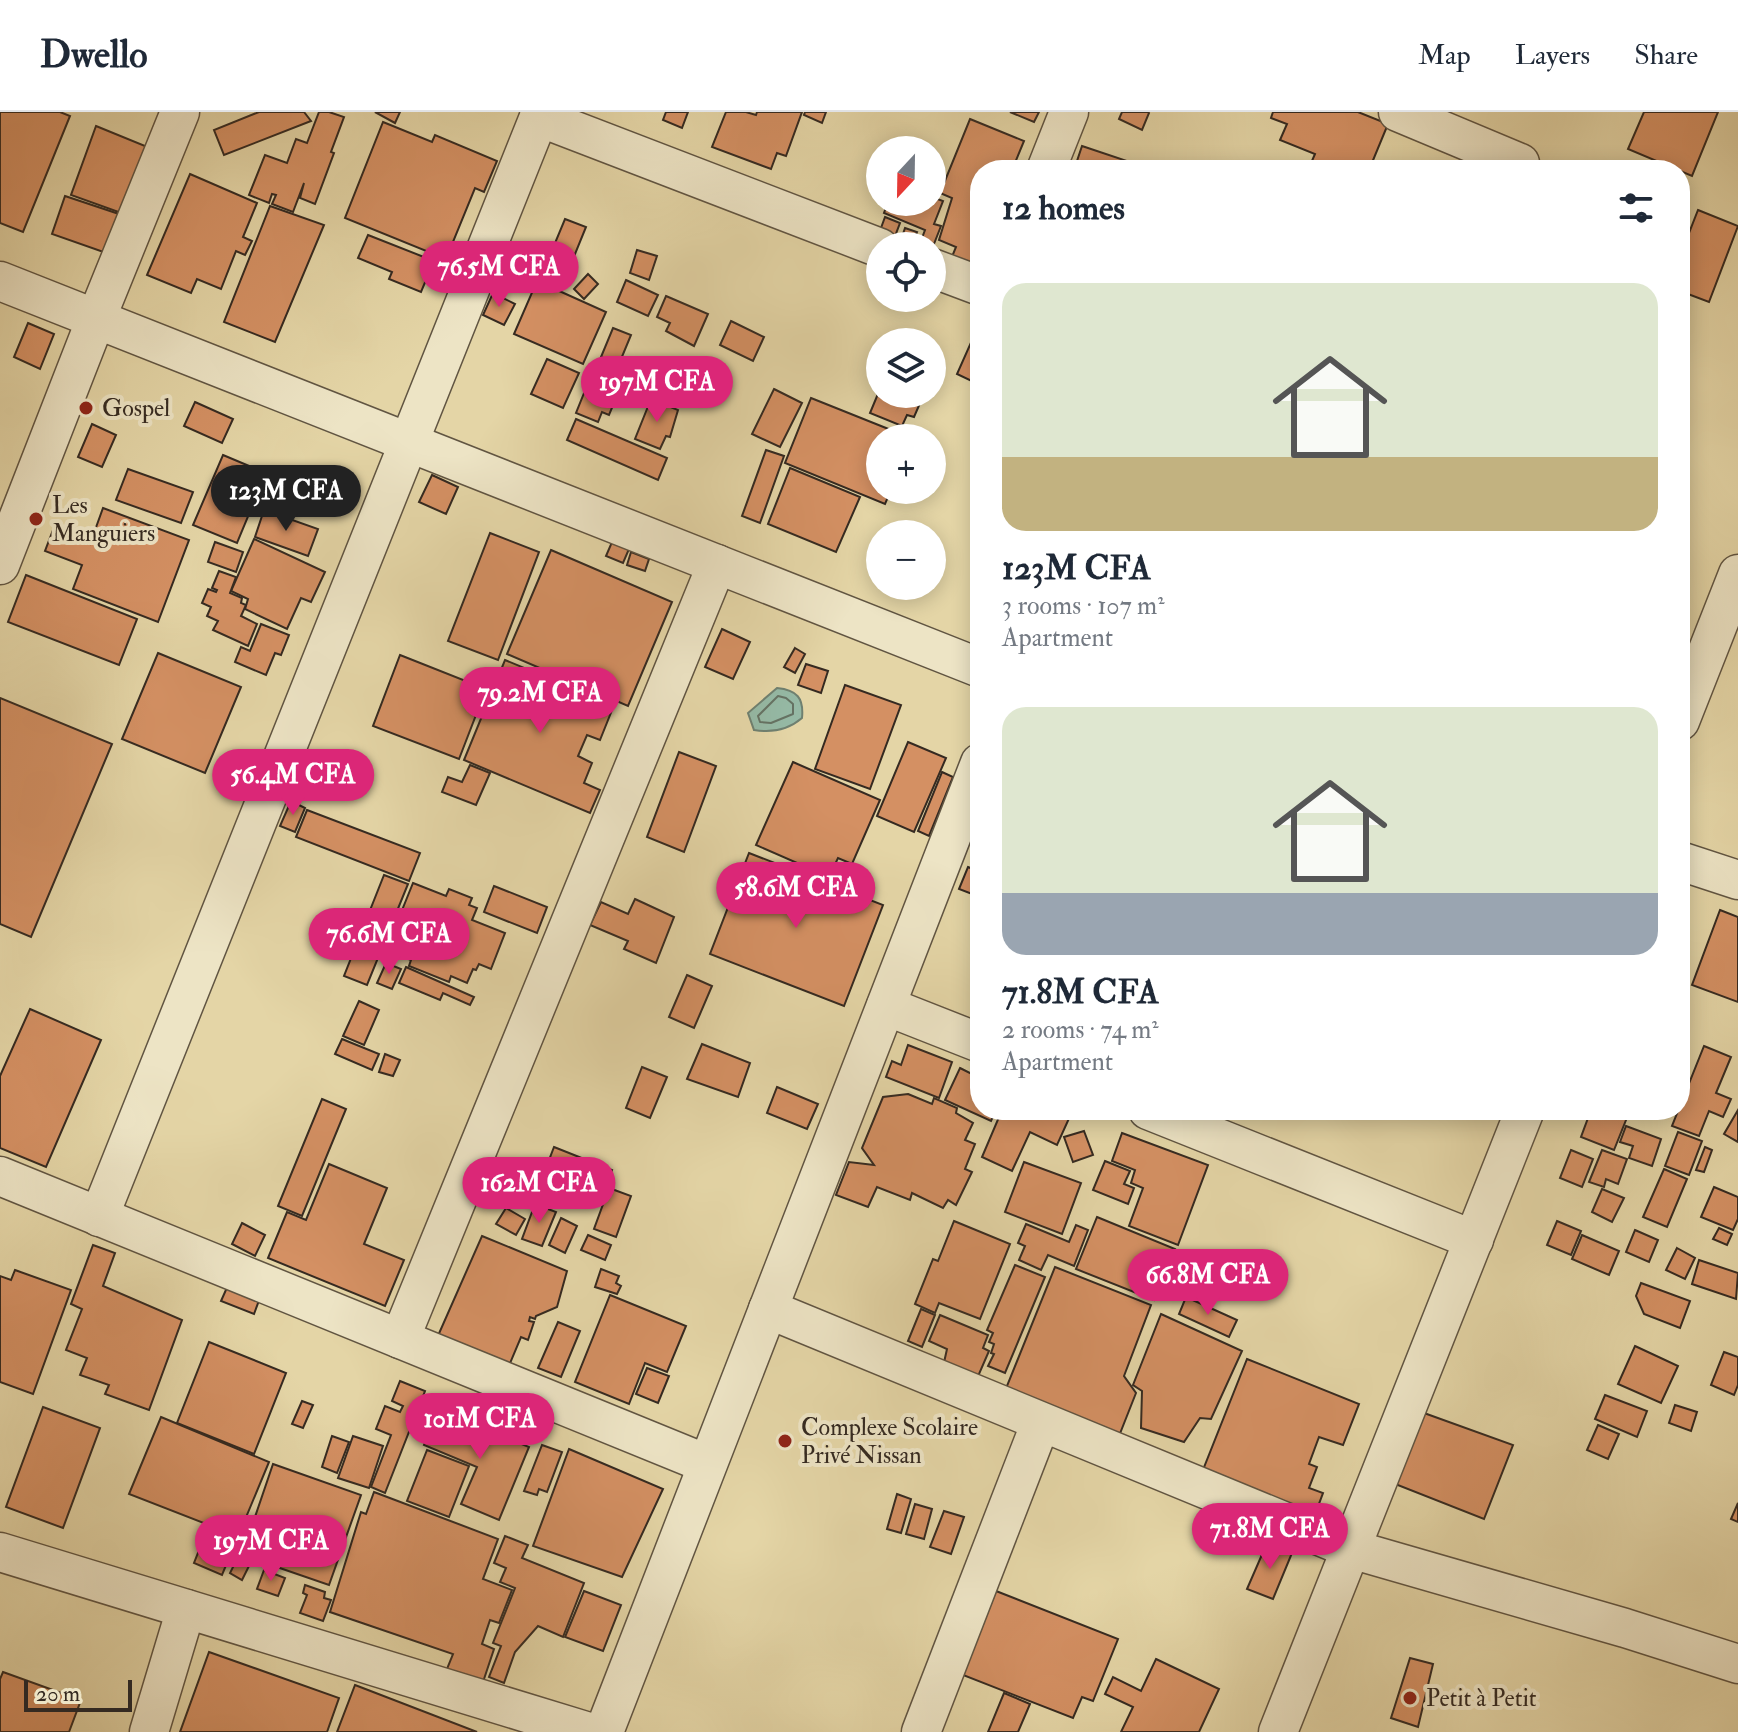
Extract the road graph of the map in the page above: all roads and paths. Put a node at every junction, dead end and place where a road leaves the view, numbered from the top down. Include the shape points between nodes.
1 (180, 112) edge
2 (1069, 112) edge
3 (1398, 112) edge
4 (540, 114) edge
5 (1050, 160) edge
6 (1513, 160) edge
7 (866, 242) edge
8 (946, 273) edge
9 (0, 281) edge
10 (970, 282) edge
11 (96, 319) junction
12 (408, 443) junction
13 (717, 564) junction
14 (0, 565) edge
15 (1738, 574) edge
16 (970, 664) edge
17 (1690, 696) edge
18 (970, 789) edge
19 (1690, 864) edge
20 (1738, 880) edge
21 (886, 1006) junction
22 (970, 1039) edge
23 (1173, 1120) edge
24 (1521, 1120) edge
25 (0, 1176) edge
26 (99, 1217) junction
27 (1474, 1240) junction
28 (768, 1309) junction
29 (400, 1339) junction
30 (1041, 1422) junction
31 (707, 1464) junction
32 (1351, 1549) junction
33 (0, 1552) edge
34 (186, 1609) junction
35 (1738, 1664) edge
36 (501, 1719) edge
37 (149, 1732) edge
38 (589, 1732) edge
39 (604, 1732) edge
40 (921, 1732) edge
41 (1278, 1732) edge

1 - 11 street
2 - 5 street
3 - 6 street
4 - 7 street
4 - 12 street
8 - 10 street
9 - 11 street
11 - 12 street
11 - 14 street
12 - 13 street
12 - 26 street
13 - 16 street
13 - 29 street
15 - 17 street
18 - 21 street
19 - 20 street
21 - 22 street
21 - 28 street
23 - 27 street
24 - 27 street
25 - 26 street
26 - 29 street
27 - 32 street
28 - 30 street
28 - 31 street
29 - 31 street
30 - 32 street
30 - 40 street
31 - 39 street
32 - 35 street
32 - 41 street
33 - 34 street
34 - 36 street
34 - 37 street
36 - 38 street

